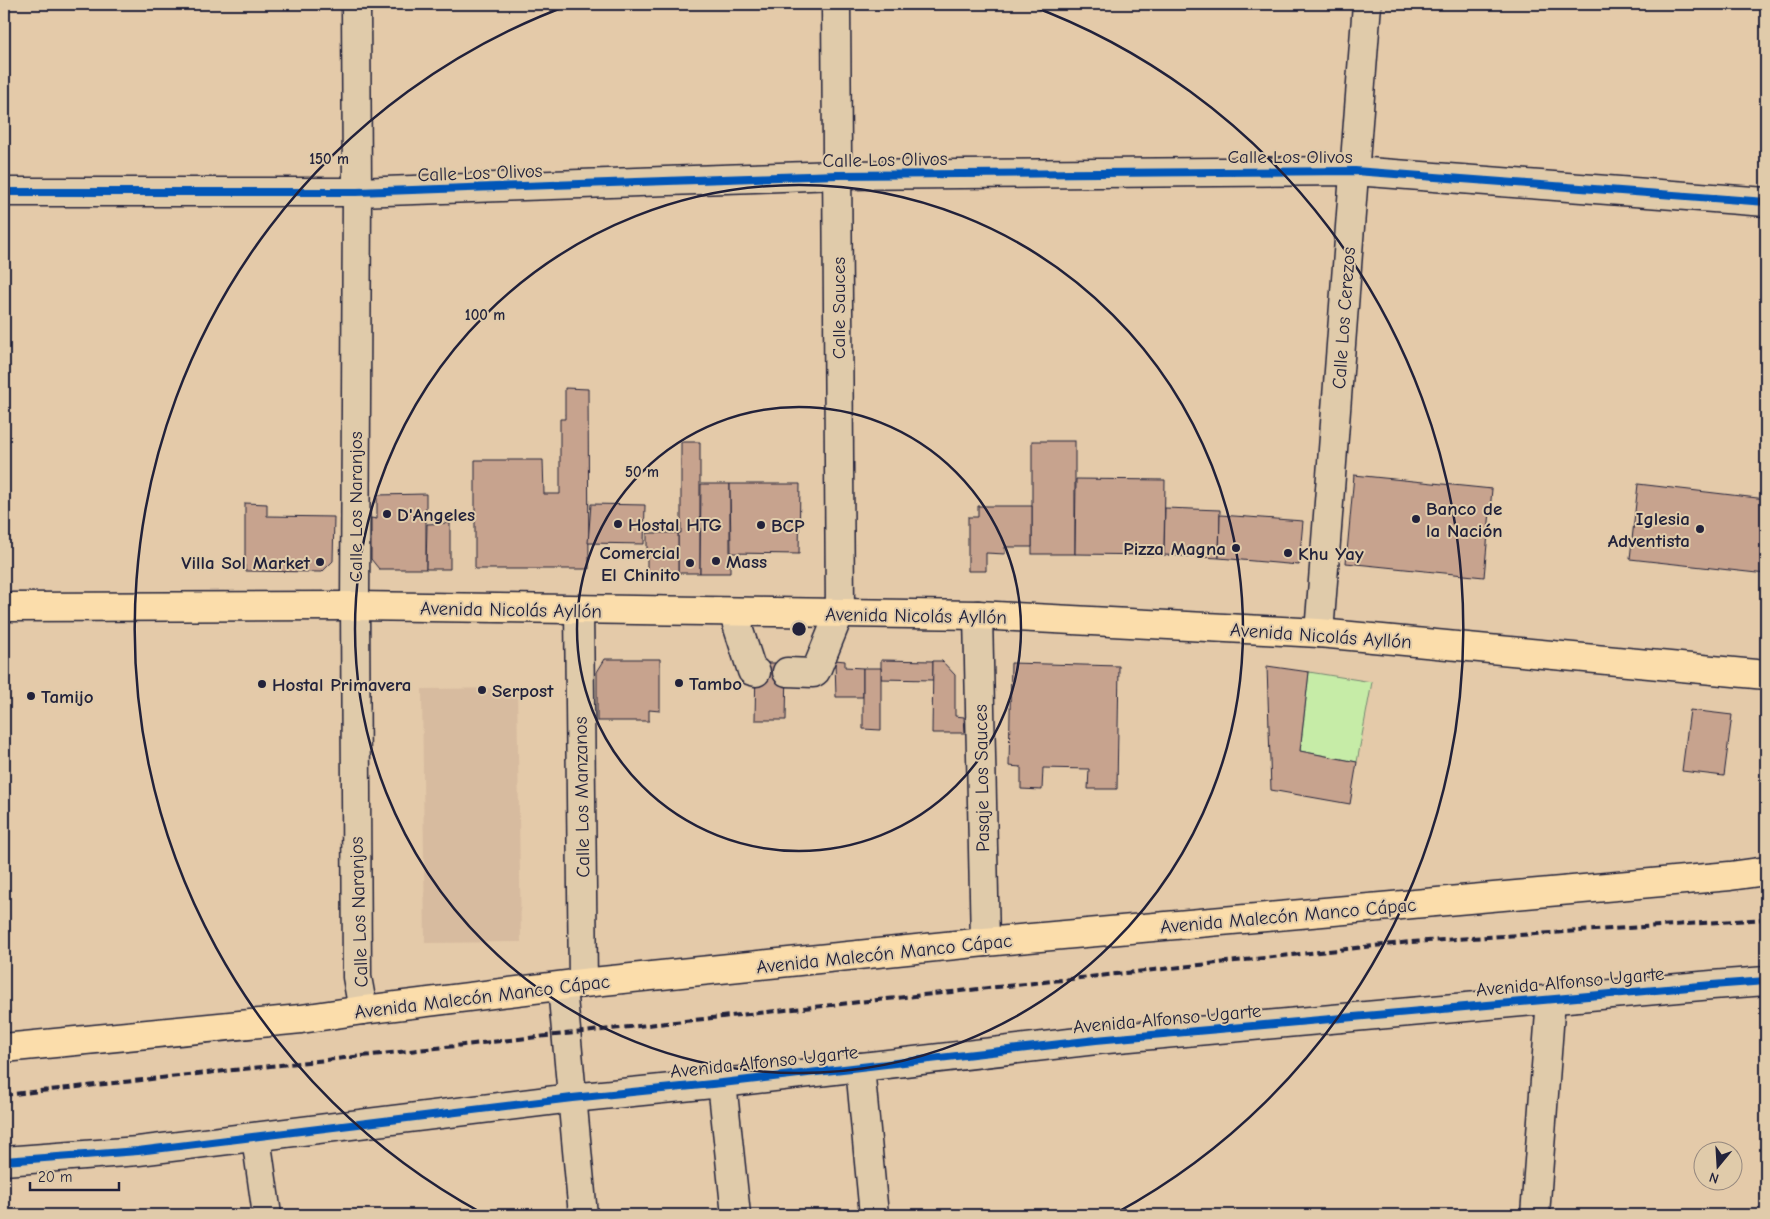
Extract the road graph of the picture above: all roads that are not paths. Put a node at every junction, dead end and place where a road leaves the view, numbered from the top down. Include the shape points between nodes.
1 (356, 4) edge
2 (836, 4) edge
3 (1367, 4) edge
4 (1355, 172) junction
5 (837, 175) junction
6 (4, 192) edge
7 (357, 192) junction
8 (1766, 202) edge
9 (355, 606) junction
10 (4, 607) edge
11 (579, 610) junction
12 (733, 612) junction
13 (840, 612) junction
14 (978, 615) junction
15 (1319, 633) junction
16 (756, 672) dead end
17 (787, 672) dead end
18 (1766, 675) edge
19 (1766, 870) edge
20 (985, 942) junction
21 (1766, 981) edge
22 (572, 985) junction
23 (1551, 999) junction
24 (363, 1010) junction
25 (4, 1048) edge
26 (860, 1067) junction
27 (722, 1083) junction
28 (572, 1098) junction
29 (256, 1137) junction
30 (4, 1161) edge
31 (267, 1215) edge
32 (583, 1215) edge
33 (736, 1215) edge
34 (874, 1215) edge
35 (1535, 1215) edge

1 - 7 street, Calle Los Naranjos
2 - 5 street, Calle Sauces
3 - 4 street, Calle Los Cerezos
4 - 5 street, Calle Los Olivos
4 - 8 street, Calle Los Olivos
4 - 15 street, Calle Los Cerezos
5 - 7 street, Calle Los Olivos
5 - 13 street, Calle Sauces
6 - 7 street, Calle Los Olivos
7 - 9 street, Calle Los Naranjos
9 - 10 highway, Avenida Nicolás Ayllón
9 - 11 highway, Avenida Nicolás Ayllón
9 - 24 street, Calle Los Naranjos via 357,977
11 - 12 highway, Avenida Nicolás Ayllón
11 - 22 street, Calle Los Manzanos
12 - 13 highway, Avenida Nicolás Ayllón
12 - 16 street via 752,671
13 - 14 highway, Avenida Nicolás Ayllón
13 - 17 street via 816,671
14 - 15 highway, Avenida Nicolás Ayllón
14 - 20 street, Pasaje Los Sauces
15 - 18 highway, Avenida Nicolás Ayllón
19 - 20 highway, Avenida Malecón Manco Cápac via 1730,876
20 - 22 highway, Avenida Malecón Manco Cápac
21 - 23 street, Avenida Alfonso Ugarte
22 - 24 highway, Avenida Malecón Manco Cápac
22 - 28 street, Calle Los Manzanos
23 - 26 street, Avenida Alfonso Ugarte via 1096,1040
23 - 35 street
24 - 25 highway, Avenida Malecón Manco Cápac
26 - 27 street, Avenida Alfonso Ugarte
26 - 34 street
27 - 28 street, Avenida Alfonso Ugarte
27 - 33 street
28 - 29 street, Avenida Alfonso Ugarte
28 - 32 street, Calle Los Manzanos
29 - 30 street, Avenida Alfonso Ugarte via 138,1151
29 - 31 street

